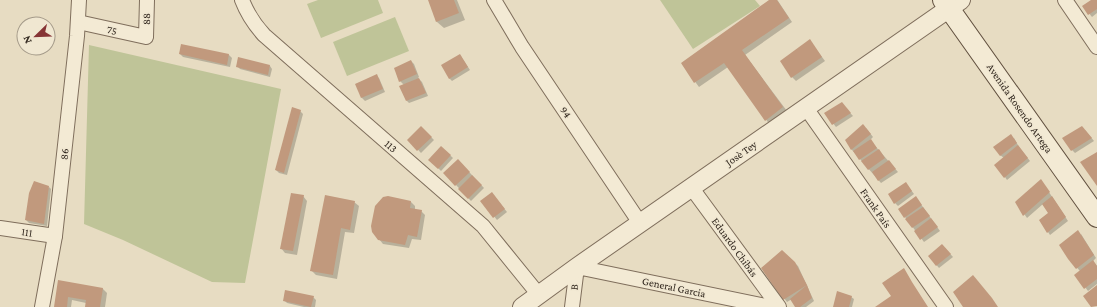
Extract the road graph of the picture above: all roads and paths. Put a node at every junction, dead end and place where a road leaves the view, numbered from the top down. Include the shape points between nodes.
1 (79, 0) edge
2 (147, 0) edge
3 (242, 0) edge
4 (494, 0) edge
5 (1065, 0) edge
6 (951, 3) edge
7 (78, 22) junction
8 (146, 37) joint
9 (1097, 47) edge
10 (806, 108) junction
11 (691, 187) junction
12 (1097, 217) edge
13 (640, 223) junction
14 (0, 228) edge
15 (55, 236) junction
16 (577, 267) junction
17 (539, 295) junction
18 (42, 307) edge
19 (522, 307) edge
20 (572, 307) edge
21 (770, 307) edge
22 (779, 307) edge
23 (946, 307) edge

1 - 7 street, 86
2 - 8 street, 88
3 - 17 street, 113 via 254,24 264,35 483,226
4 - 13 street, 94 via 522,47
5 - 9 street
6 - 10 street, Josè Tey
6 - 12 main road, Avenida Rosendo Artega
7 - 8 street, 75
7 - 15 street, 86
10 - 11 street, Josè Tey
10 - 23 street, Frank País
11 - 13 street, Josè Tey
11 - 22 street, Eduardo Chibás
13 - 16 street, Josè Tey
14 - 15 street, 111
15 - 18 street, 86
16 - 17 street, Josè Tey
16 - 20 street, B
16 - 21 street, General Garcia
17 - 19 street, Josè Tey

